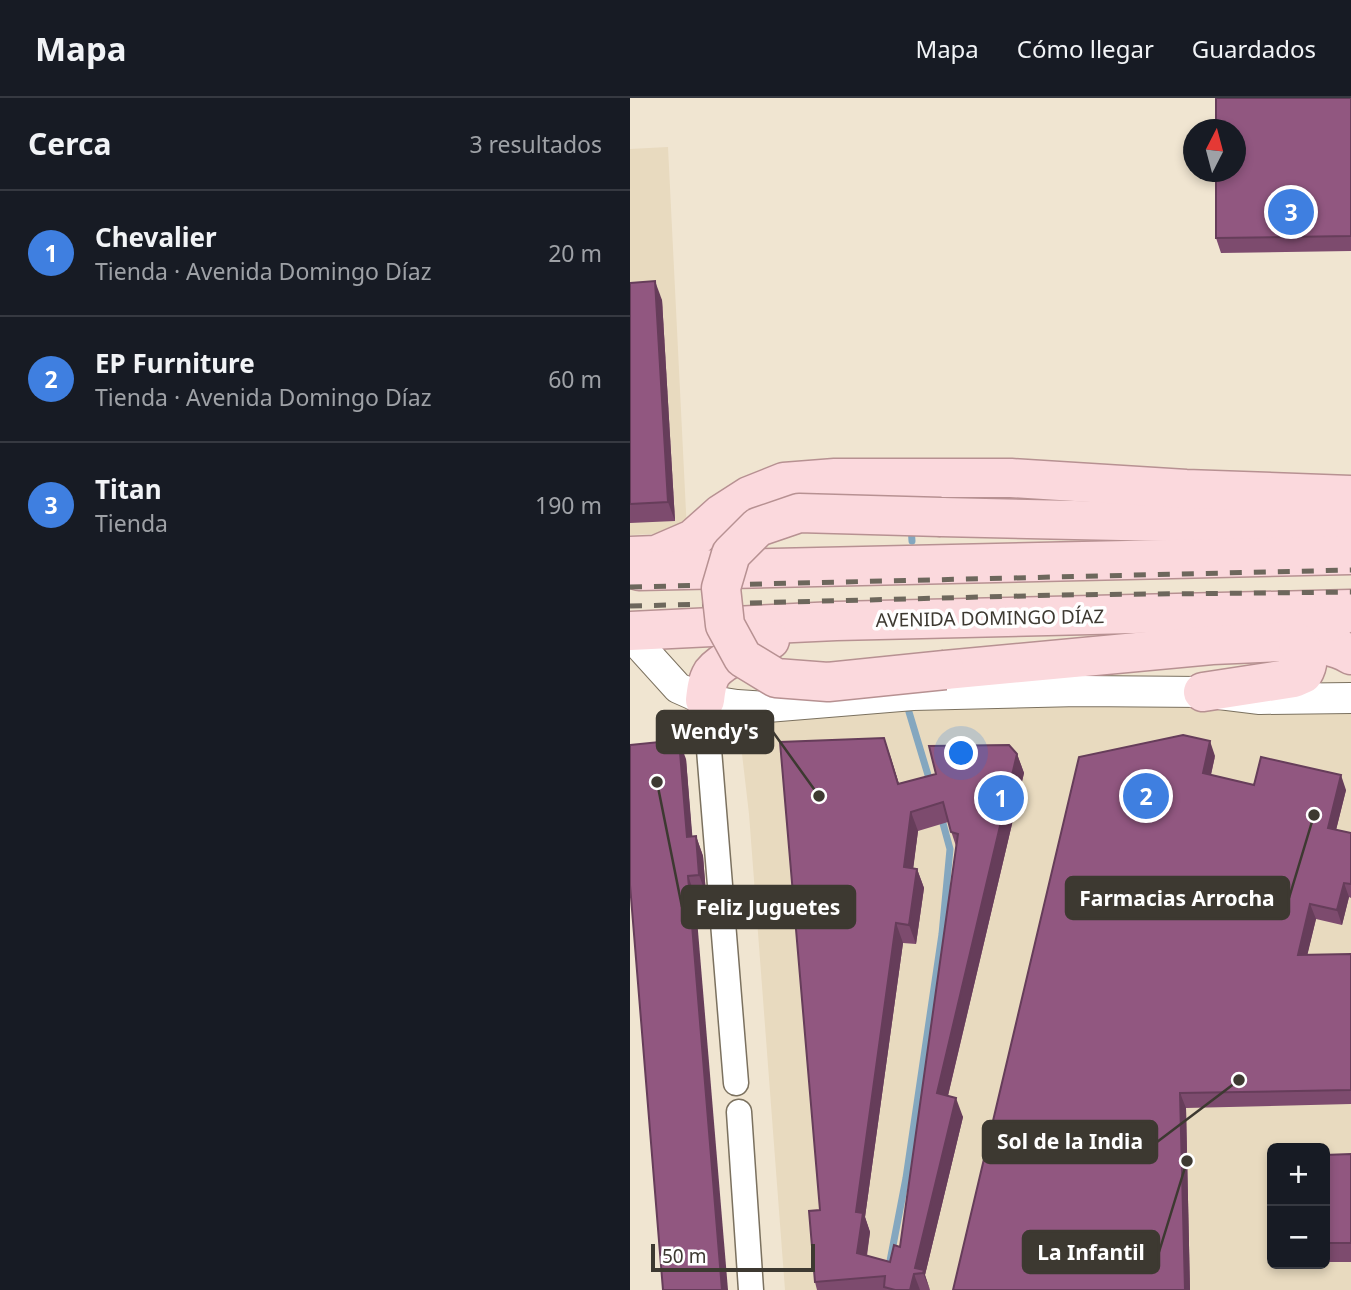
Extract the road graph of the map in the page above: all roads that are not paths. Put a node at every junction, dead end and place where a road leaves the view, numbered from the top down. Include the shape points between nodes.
1 (1351, 495) edge
2 (1351, 526) edge
3 (1351, 555) edge
4 (630, 556) edge
5 (630, 571) edge
6 (1351, 611) edge
7 (1130, 614) junction
8 (836, 621) junction
9 (630, 633) edge
10 (1277, 643) junction
11 (1351, 655) edge
12 (1203, 691) junction
13 (1351, 698) edge
14 (705, 700) junction
15 (736, 1083) dead end
16 (738, 1112) dead end
17 (751, 1290) edge

1 - 4 main road via 1011,478 784,482 749,496 693,539 656,555
2 - 10 main road, bridge via 799,513 758,527 731,554 721,588 725,625 743,658 776,678 828,682
3 - 5 main road
6 - 7 main road, AVENIDA DOMINGO DÍAZ
6 - 10 main road
7 - 8 main road, AVENIDA DOMINGO DÍAZ
7 - 10 main road
8 - 9 main road, AVENIDA DOMINGO DÍAZ
8 - 14 main road via 751,646 713,672
9 - 14 street via 678,688
10 - 11 main road via 1337,648
10 - 12 main road via 1306,653 1303,674
12 - 13 street via 1260,699
12 - 14 street via 913,695 767,707
14 - 15 street
16 - 17 street

